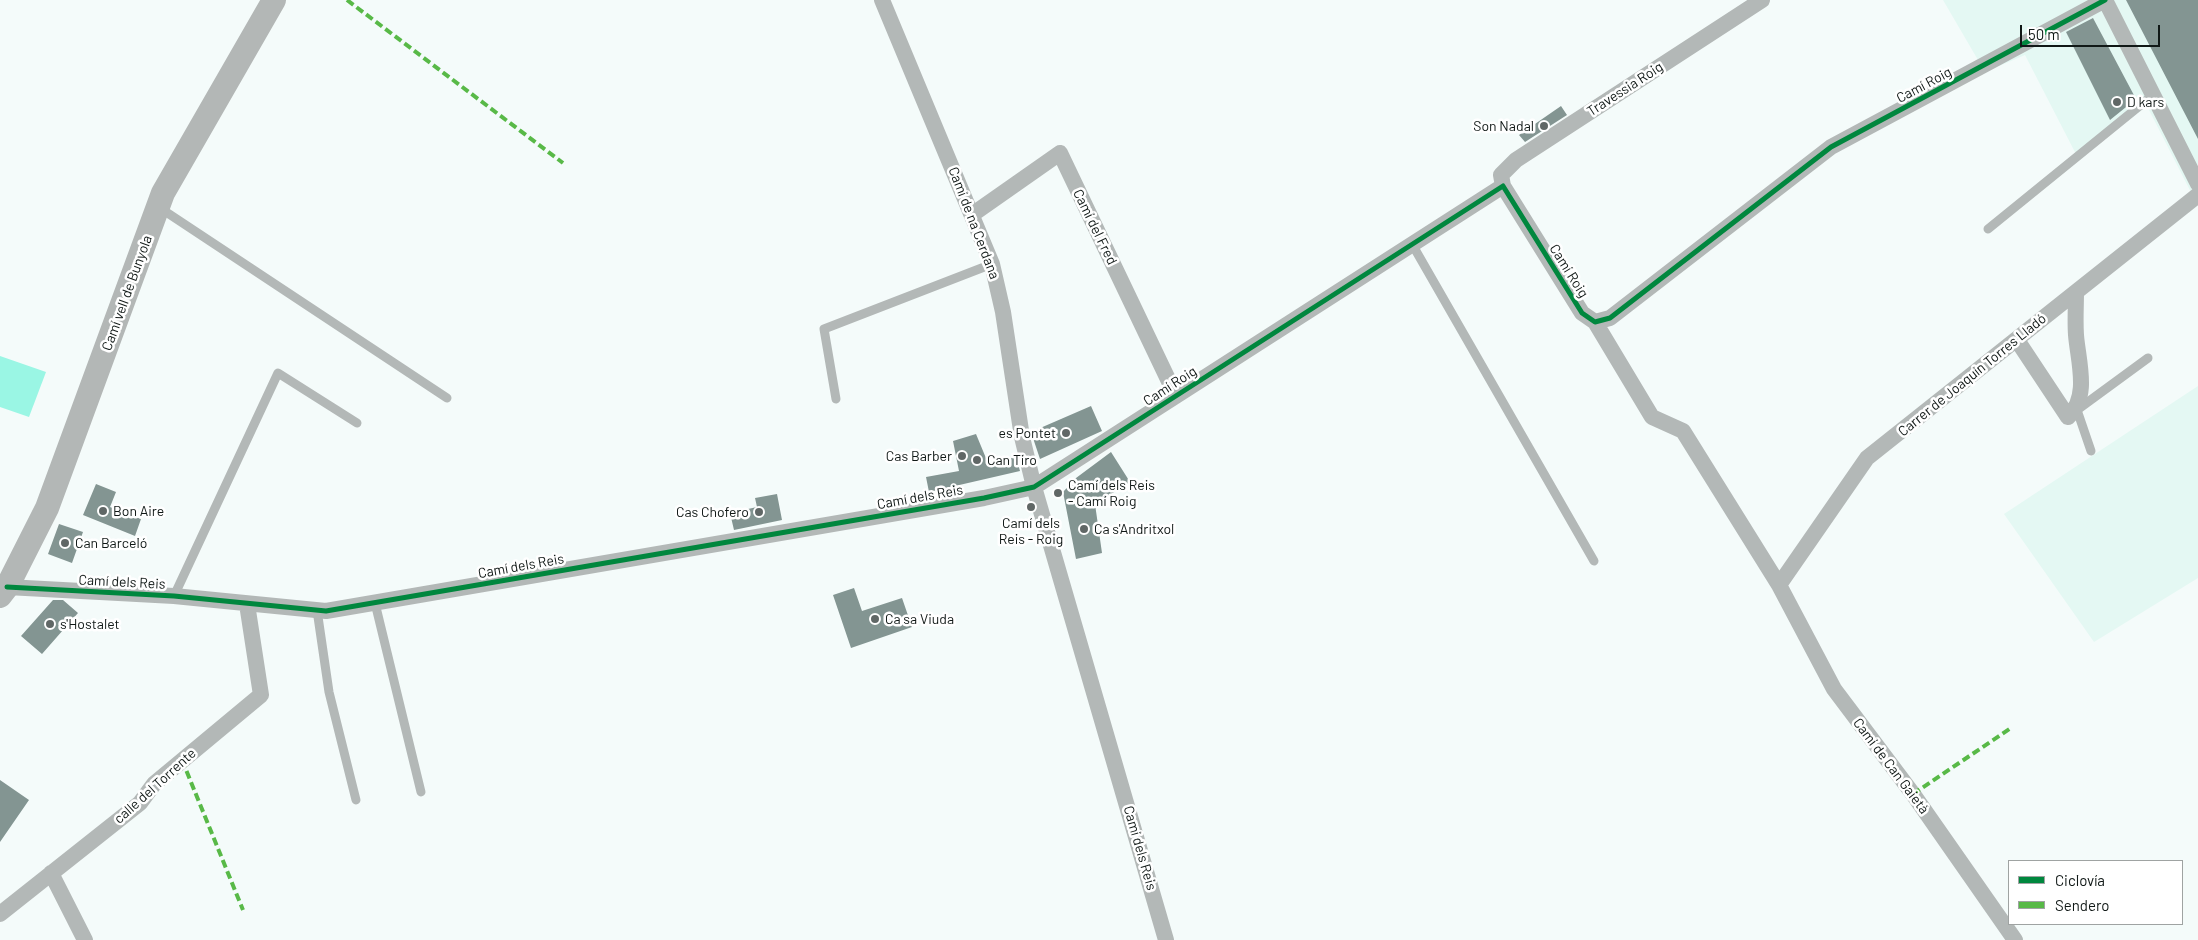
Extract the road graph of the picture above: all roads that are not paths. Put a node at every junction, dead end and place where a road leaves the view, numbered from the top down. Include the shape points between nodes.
1 (274, 0) edge
2 (882, 0) edge
3 (1762, 0) edge
4 (2105, 0) edge
5 (2153, 95) junction
6 (2198, 184) edge
7 (1503, 186) junction
8 (2198, 195) edge
9 (158, 207) junction
10 (973, 214) junction
11 (1988, 229) dead end
12 (1412, 244) junction
13 (992, 264) junction
14 (2076, 292) junction
15 (1595, 322) junction
16 (2017, 340) junction
17 (2148, 358) dead end
18 (1176, 396) junction
19 (447, 398) dead end
20 (836, 399) dead end
21 (2077, 410) junction
22 (357, 423) dead end
23 (2091, 451) dead end
24 (1034, 487) junction
25 (1594, 562) dead end
26 (1779, 585) junction
27 (4, 591) edge
28 (174, 596) junction
29 (374, 603) junction
30 (247, 604) junction
31 (317, 610) junction
32 (421, 792) dead end
33 (356, 800) dead end
34 (52, 873) junction
35 (0, 914) edge
36 (84, 940) edge
37 (1166, 940) edge
38 (2015, 940) edge

1 - 9 street, Camí vell de Bunyola
2 - 10 street, Camí de na Cerdana
3 - 7 street, Travessia Roig via 1516,160 1501,175
4 - 5 street, Camí Roig
4 - 15 street, Camí Roig via 1832,148 1610,318
5 - 6 street, Camí Roig
5 - 11 lane
7 - 12 street, Camí Roig
7 - 15 street, Camí Roig via 1582,313
8 - 14 street, Carrer de Joaquín Torres Lladó
9 - 19 lane
9 - 27 street, Camí vell de Bunyola via 48,508
10 - 13 street, Camí de na Cerdana
10 - 18 street, Camí del Fred via 1060,153
12 - 18 street, Camí Roig
12 - 25 lane
13 - 20 lane via 824,329
13 - 24 street, Camí de na Cerdana via 1003,312 1022,437
14 - 16 street, Carrer de Joaquín Torres Lladó
14 - 21 street via 2076,335 2081,363
15 - 26 street, Camí de Can Gaietà via 1652,417 1684,432
16 - 21 street via 2068,417
16 - 26 street, Carrer de Joaquín Torres Lladó via 1867,458
17 - 21 lane
18 - 24 street, Camí Roig
21 - 23 lane
22 - 28 lane via 278,373
24 - 29 street, Camí dels Reis
24 - 37 street, Camí dels Reis
26 - 38 street, Camí de Can Gaietà via 1834,689 1913,794
27 - 28 street, Camí dels Reis
28 - 30 street, Camí dels Reis
29 - 31 street, Camí dels Reis
29 - 32 lane
30 - 31 street, Camí dels Reis
30 - 34 street, calle del Torrente via 261,695 154,784 140,803
31 - 33 lane via 329,692
34 - 35 street, calle del Torrente
34 - 36 street

